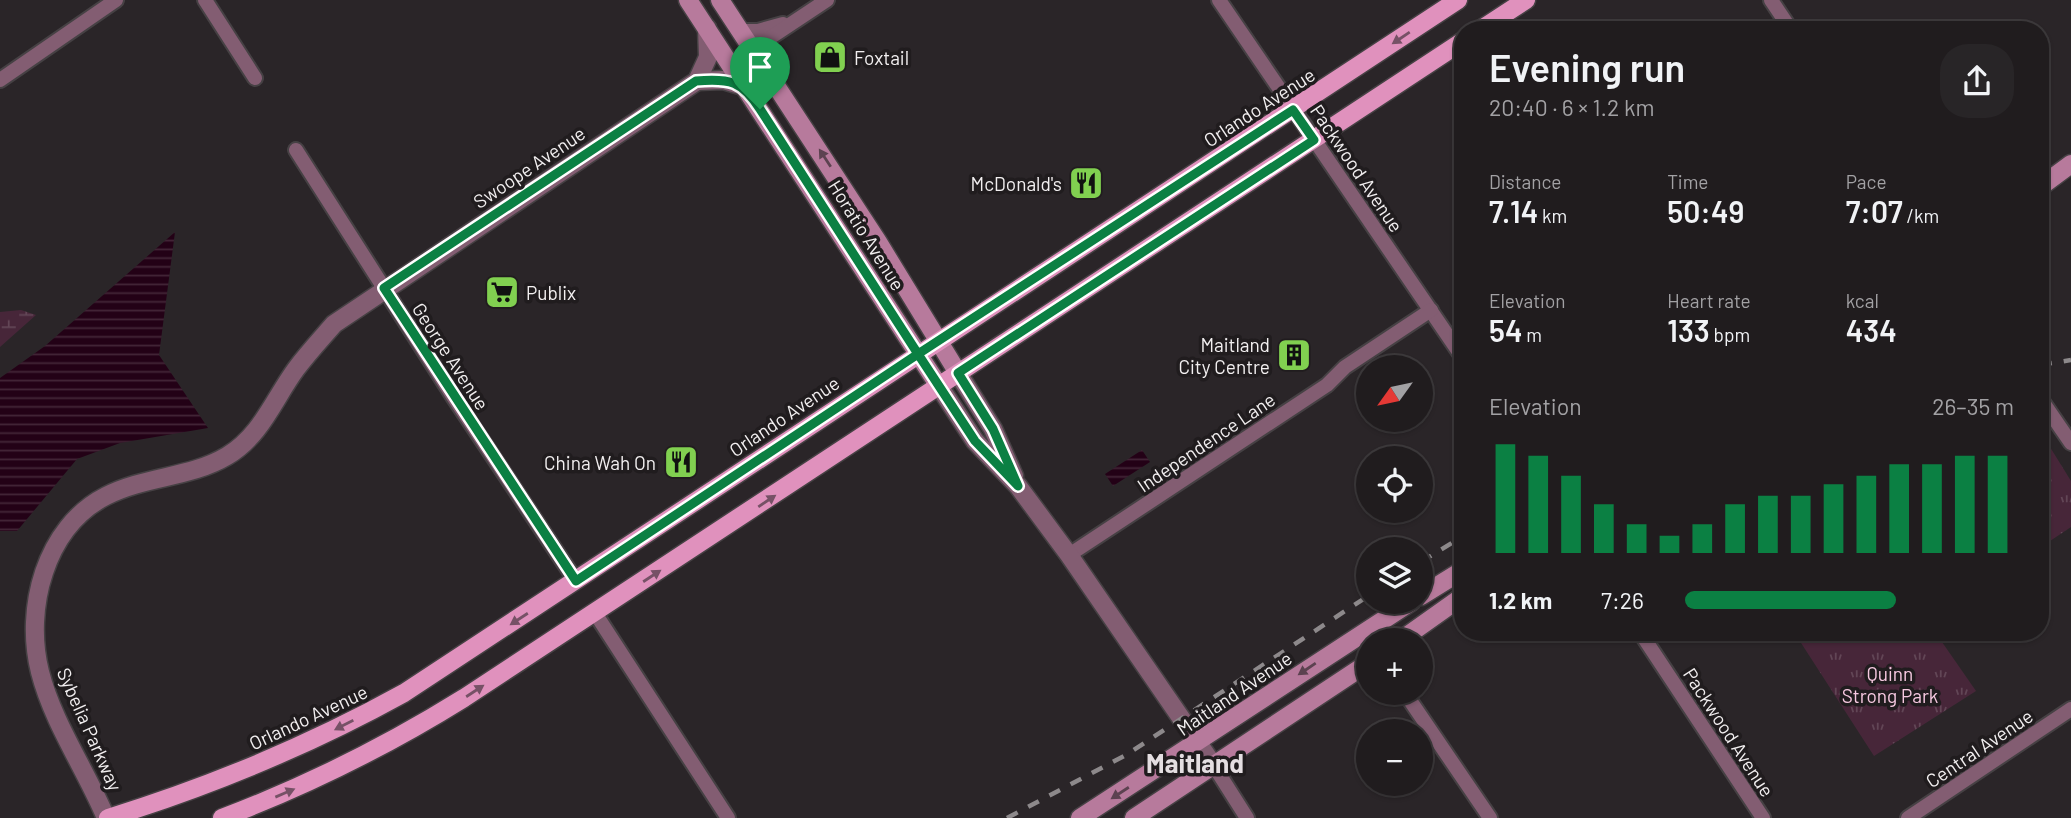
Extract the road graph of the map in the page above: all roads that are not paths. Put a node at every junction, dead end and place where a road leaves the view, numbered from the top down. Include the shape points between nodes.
1 (116, 0) edge
2 (205, 0) edge
3 (688, 0) edge
4 (720, 0) edge
5 (827, 0) edge
6 (1219, 0) edge
7 (1458, 0) edge
8 (1525, 0) edge
9 (1771, 0) edge
10 (798, 19) junction
11 (1494, 21) edge
12 (1785, 21) edge
13 (707, 29) junction
14 (741, 31) junction
15 (1454, 47) edge
16 (753, 49) junction
17 (255, 78) dead end
18 (0, 80) edge
19 (696, 81) junction
20 (746, 87) junction
21 (1293, 110) junction
22 (1314, 140) junction
23 (296, 150) dead end
24 (2071, 164) edge
25 (2049, 180) edge
26 (384, 288) junction
27 (1431, 310) junction
28 (940, 340) junction
29 (1454, 344) edge
30 (918, 354) junction
31 (958, 373) junction
32 (939, 386) junction
33 (2049, 411) edge
34 (2071, 443) edge
35 (1018, 486) junction
36 (1069, 555) junction
37 (1454, 576) edge
38 (576, 581) junction
39 (1433, 589) edge
40 (1454, 602) edge
41 (595, 613) junction
42 (1395, 614) edge
43 (1377, 628) edge
44 (1418, 628) edge
45 (1646, 641) edge
46 (1356, 643) edge
47 (1356, 671) edge
48 (1413, 705) edge
49 (2071, 709) edge
50 (1198, 742) junction
51 (1214, 766) junction
52 (107, 818) edge
53 (222, 818) edge
54 (728, 818) edge
55 (1080, 818) edge
56 (1134, 818) edge
57 (1247, 818) edge
58 (1490, 818) edge
59 (1763, 818) edge
60 (1908, 818) edge

1 - 18 street
2 - 17 street
3 - 13 main road, Horatio Avenue
4 - 14 main road, Horatio Avenue
5 - 10 street
6 - 21 street, Packwood Avenue
7 -> 21 main road, Orlando Avenue
8 - 11 main road
9 - 12 street
10 - 14 street via 758,31
10 - 16 street
13 - 16 main road via 733,47
13 - 19 street via 708,57
13 - 20 main road, Horatio Avenue
14 - 16 main road, Horatio Avenue
15 - 22 main road
28 -> 16 main road, Horatio Avenue
19 - 20 street via 723,80
19 - 26 street, Swoope Avenue
20 - 30 main road, Horatio Avenue
21 - 22 street, Packwood Avenue
21 - 28 main road, Orlando Avenue
22 - 27 street, Packwood Avenue
22 - 31 main road
23 - 26 street, George Avenue
24 - 25 main road
26 - 38 street, George Avenue
26 - 52 street, Sybelia Parkway via 334,324 295,370 256,432 229,455 196,470 106,496 68,526 55,544 41,582 37,610 40,673
27 - 29 street, Packwood Avenue
27 - 36 street, Independence Lane via 1345,367 1327,385
28 - 30 main road, Orlando Avenue
28 - 31 main road, Horatio Avenue
30 - 32 main road, Horatio Avenue
30 - 38 main road, Orlando Avenue
31 - 32 main road
31 - 35 street, Horatio Avenue via 993,429
32 - 35 street, Horatio Avenue via 975,441
41 -> 32 main road
33 - 34 street
35 - 36 street, Horatio Avenue
36 - 50 street, Horatio Avenue
37 - 39 main road
38 -> 52 main road, Orlando Avenue via 366,713 273,758
40 - 44 main road
53 -> 41 main road via 379,748
41 - 54 street
42 - 43 main road, Maitland Avenue
45 - 59 street, Packwood Avenue
46 -> 50 main road, Maitland Avenue
47 - 51 main road
48 - 58 street
49 - 60 street, Central Avenue
50 - 51 street, Horatio Avenue
50 -> 55 main road, Maitland Avenue
51 - 56 main road
51 - 57 street, Horatio Avenue

